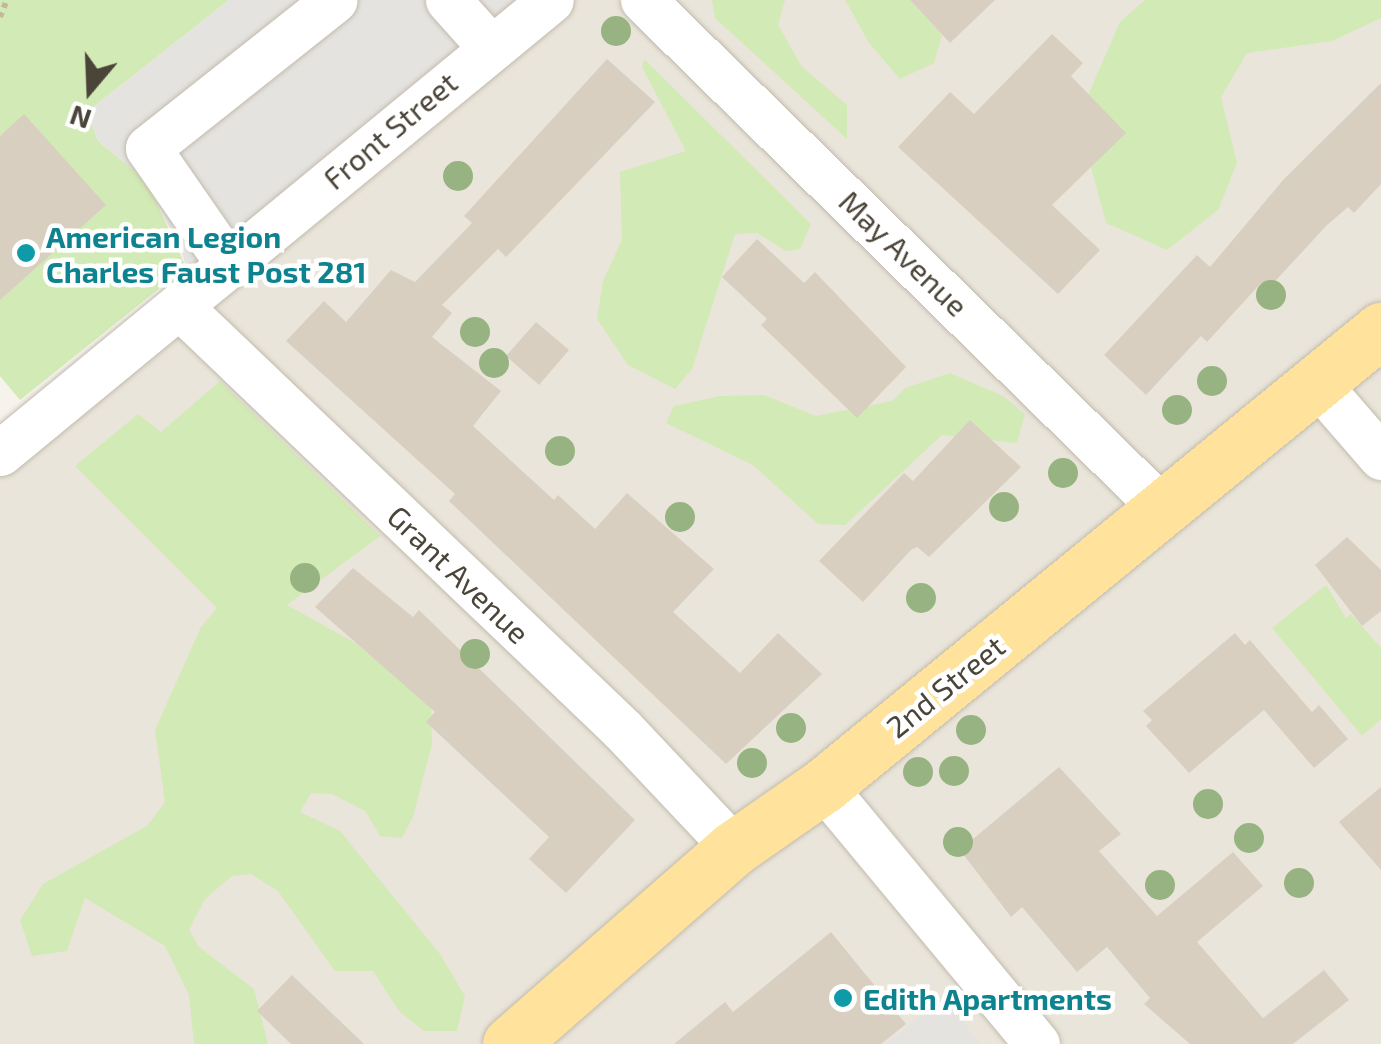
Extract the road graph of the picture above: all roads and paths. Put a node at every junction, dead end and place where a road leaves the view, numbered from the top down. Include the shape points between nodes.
1 (7, 0) edge
2 (335, 0) edge
3 (448, 0) edge
4 (550, 0) edge
5 (643, 0) edge
6 (0, 17) edge
7 (491, 48) junction
8 (229, 264) junction
9 (179, 306) junction
10 (1381, 330) edge
11 (1317, 383) junction
12 (4, 443) edge
13 (1381, 458) edge
14 (1162, 509) junction
15 (823, 786) junction
16 (734, 848) junction
17 (510, 1044) edge
18 (1037, 1044) edge

1 - 6 path
2 - 8 street via 148,148
3 - 7 street
4 - 7 street, Front Street
5 - 14 street, May Avenue
7 - 8 street, Front Street
8 - 9 street, Front Street
9 - 12 street, Front Street
9 - 16 street, Grant Avenue via 622,730
10 - 11 main road, 2nd Street
11 - 13 street
11 - 14 main road, 2nd Street
14 - 15 main road, 2nd Street
15 - 16 main road, 2nd Street
15 - 18 street
16 - 17 main road, 2nd Street

